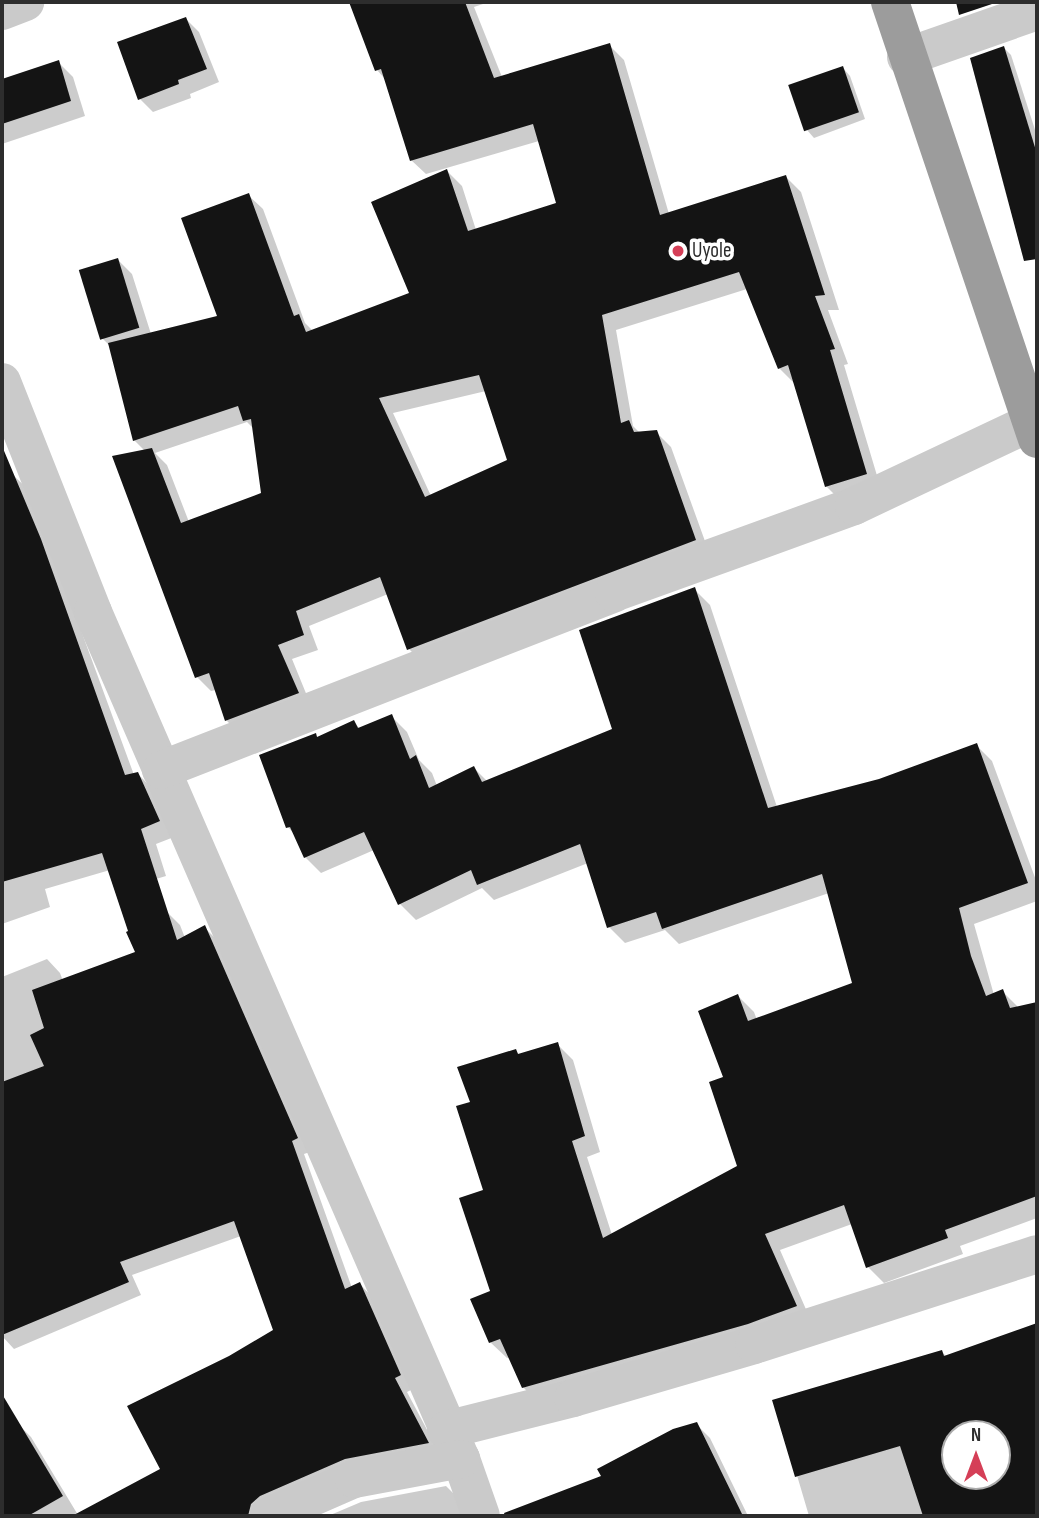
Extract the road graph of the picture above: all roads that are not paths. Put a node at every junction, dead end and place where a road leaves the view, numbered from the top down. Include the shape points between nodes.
1 (25, 2) edge
2 (890, 2) edge
3 (2, 11) edge
4 (1037, 11) edge
5 (906, 57) junction
6 (2, 382) edge
7 (1035, 430) edge
8 (161, 770) junction
9 (1037, 1254) edge
10 (454, 1445) junction
11 (269, 1516) edge
12 (481, 1516) edge

1 - 3 street
2 - 5 highway
4 - 5 street
5 - 7 highway
6 - 8 street
7 - 8 street via 854,506 614,593
8 - 10 street
9 - 10 street via 573,1398
10 - 11 street via 354,1479
10 - 12 street

